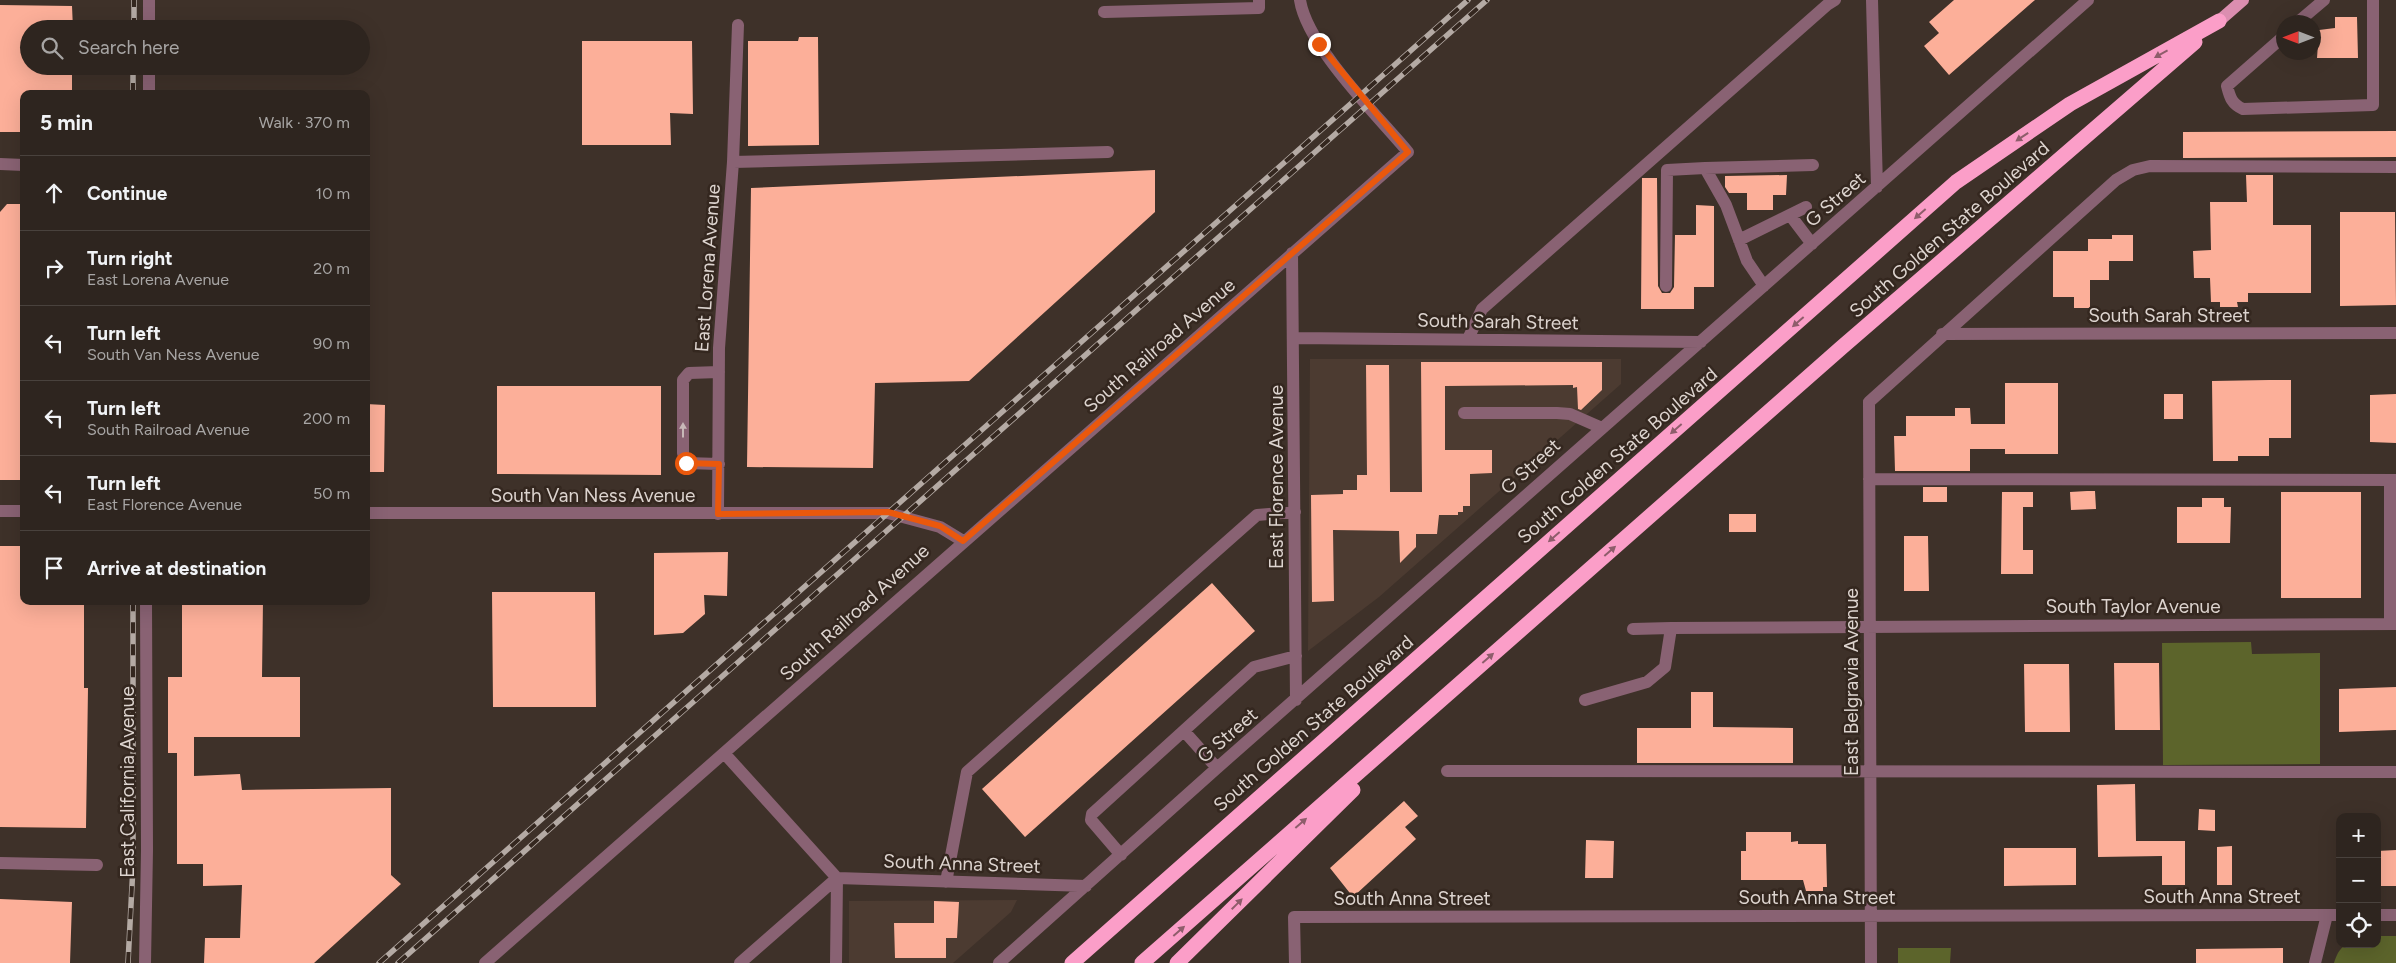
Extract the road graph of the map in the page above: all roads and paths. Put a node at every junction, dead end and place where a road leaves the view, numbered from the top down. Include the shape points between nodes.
1 (150, 0) edge
2 (1259, 0) edge
3 (1300, 0) edge
4 (1835, 0) edge
5 (1872, 0) edge
6 (2088, 0) edge
7 (2243, 0) edge
8 (2324, 0) edge
9 (2373, 0) edge
10 (1104, 12) dead end
11 (2306, 15) edge
12 (149, 20) edge
13 (2219, 21) junction
14 (738, 25) dead end
15 (2276, 43) edge
16 (149, 75) edge
17 (149, 90) edge
18 (1108, 152) dead end
19 (733, 162) junction
20 (0, 164) edge
21 (20, 164) edge
22 (1813, 165) dead end
23 (2396, 167) edge
24 (1705, 168) junction
25 (1877, 187) junction
26 (1806, 207) dead end
27 (1790, 216) junction
28 (1739, 240) junction
29 (1812, 244) junction
30 (1292, 253) junction
31 (1666, 286) dead end
32 (1764, 286) junction
33 (2396, 333) edge
34 (1942, 334) junction
35 (1294, 338) junction
36 (1468, 339) junction
37 (1701, 342) junction
38 (719, 372) junction
39 (1464, 413) dead end
40 (1602, 428) junction
41 (719, 464) junction
42 (1869, 479) junction
43 (2393, 480) edge
44 (0, 511) edge
45 (20, 511) edge
46 (1295, 512) junction
47 (370, 513) edge
48 (718, 514) junction
49 (963, 541) junction
50 (146, 605) edge
51 (2393, 624) edge
52 (1870, 626) junction
53 (1670, 628) junction
54 (1633, 629) dead end
55 (1296, 656) junction
56 (1471, 674) junction
57 (1296, 700) junction
58 (1585, 700) dead end
59 (1184, 731) junction
60 (724, 753) junction
61 (1217, 768) junction
62 (1447, 771) dead end
63 (1870, 771) junction
64 (2396, 772) edge
65 (1121, 855) junction
66 (0, 863) edge
67 (97, 865) dead end
68 (837, 878) junction
69 (946, 882) junction
70 (1086, 886) junction
71 (2334, 915) edge
72 (2381, 915) edge
73 (2396, 915) edge
74 (1870, 916) junction
75 (145, 963) edge
76 (485, 963) edge
77 (740, 963) edge
78 (836, 963) edge
79 (999, 963) edge
80 (1072, 963) edge
81 (1142, 963) edge
82 (1177, 963) edge
83 (1295, 963) edge
84 (1871, 963) edge
85 (2315, 963) edge

1 - 12 street
2 - 10 street via 1259,8
3 - 30 street, South Railroad Avenue via 1304,16 1319,44 1408,152
4 - 36 street via 1482,309
5 - 25 street
6 - 25 street, G Street
7 - 13 main road, South Golden State Boulevard
8 - 11 street
9 - 15 street via 2373,106 2243,109 2235,106 2227,86
56 -> 13 highway, South Golden State Boulevard
13 -> 80 highway, South Golden State Boulevard via 2070,104 1956,182
14 - 19 street, East Lorena Avenue
16 - 17 street
18 - 19 street
19 - 38 street, East Lorena Avenue
20 - 21 street
22 - 24 street
23 - 34 street via 2150,166 2133,170 2116,180
24 - 28 street via 1726,205
24 - 31 street via 1667,170
25 - 29 street, G Street
26 - 27 street
27 - 28 street
27 - 29 street
28 - 32 street via 1747,261
29 - 32 street, G Street
30 - 35 street, East Florence Avenue
30 - 49 street, South Railroad Avenue
32 - 37 street, G Street
33 - 34 street, South Sarah Street
34 - 42 street, East Belgravia Avenue via 1868,402
35 - 36 street, South Sarah Street
35 - 46 street, East Florence Avenue
36 - 37 street, South Sarah Street
37 - 40 street, G Street
38 - 41 street, East Lorena Avenue
41 -> 38 street via 686,463 683,453 683,380 688,373
39 - 40 street via 1570,414
40 - 57 street, G Street
41 - 48 street, East Lorena Avenue
42 - 43 street
42 - 52 street, East Belgravia Avenue
43 - 51 street
44 - 45 street
46 - 55 street, East Florence Avenue
46 - 69 street via 1256,515 967,772
47 - 48 street, South Van Ness Avenue
48 - 49 street, South Van Ness Avenue via 888,512 940,526
49 - 60 street, South Railroad Avenue
50 - 75 street, East California Avenue
51 - 52 street, South Taylor Avenue
52 - 53 street, South Taylor Avenue
52 - 63 street, East Belgravia Avenue
53 - 54 street, South Taylor Avenue
53 - 58 street via 1665,667 1647,682
55 - 57 street, East Florence Avenue
55 - 59 street via 1254,667
81 -> 56 highway, South Golden State Boulevard
82 -> 56 highway
57 - 61 street, G Street
59 - 61 street
59 - 65 street via 1092,814 1091,820
60 - 68 street
60 - 76 street, South Railroad Avenue
61 - 65 street, G Street
62 - 63 street
63 - 64 street
63 - 74 street, East Belgravia Avenue
65 - 70 street, G Street
66 - 67 street
68 - 69 street, South Anna Street
68 - 77 street
68 - 78 street
69 - 70 street, South Anna Street
70 - 79 street, G Street
71 - 74 street, South Anna Street
71 - 85 street
72 - 73 street
74 - 83 street, South Anna Street via 1294,917
74 - 84 street, East Belgravia Avenue

